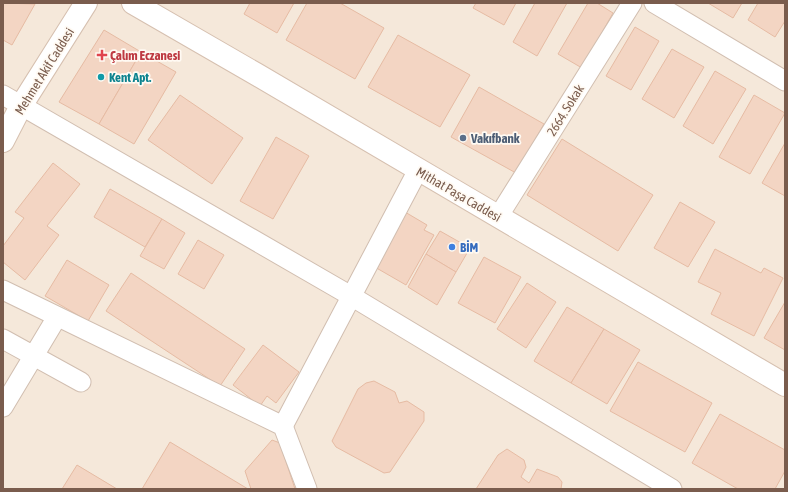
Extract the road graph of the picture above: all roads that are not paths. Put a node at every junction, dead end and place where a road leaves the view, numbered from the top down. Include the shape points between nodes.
1 (86, 3) edge
2 (133, 3) edge
3 (632, 3) edge
4 (654, 3) edge
5 (785, 81) edge
6 (3, 95) edge
7 (21, 106) junction
8 (3, 141) edge
9 (418, 170) junction
10 (498, 217) junction
11 (3, 290) edge
12 (351, 296) junction
13 (57, 317) junction
14 (3, 339) edge
15 (33, 357) junction
16 (81, 382) dead end
17 (785, 385) edge
18 (3, 407) edge
19 (283, 426) junction
20 (646, 482) edge
21 (307, 489) edge
22 (672, 489) edge

1 - 7 street, Mehmet Akif Caddesi
2 - 9 street, Mithat Paşa Caddesi
3 - 10 street, 2664. Sokak
4 - 5 street
6 - 7 street
7 - 8 street, Mehmet Akif Caddesi
7 - 12 street
9 - 10 street, Mithat Paşa Caddesi
9 - 12 street
10 - 17 street, Mithat Paşa Caddesi
11 - 13 street
12 - 19 street
12 - 20 street
13 - 15 street
13 - 19 street
14 - 15 street
15 - 16 street
15 - 18 street
19 - 21 street
20 - 22 street

